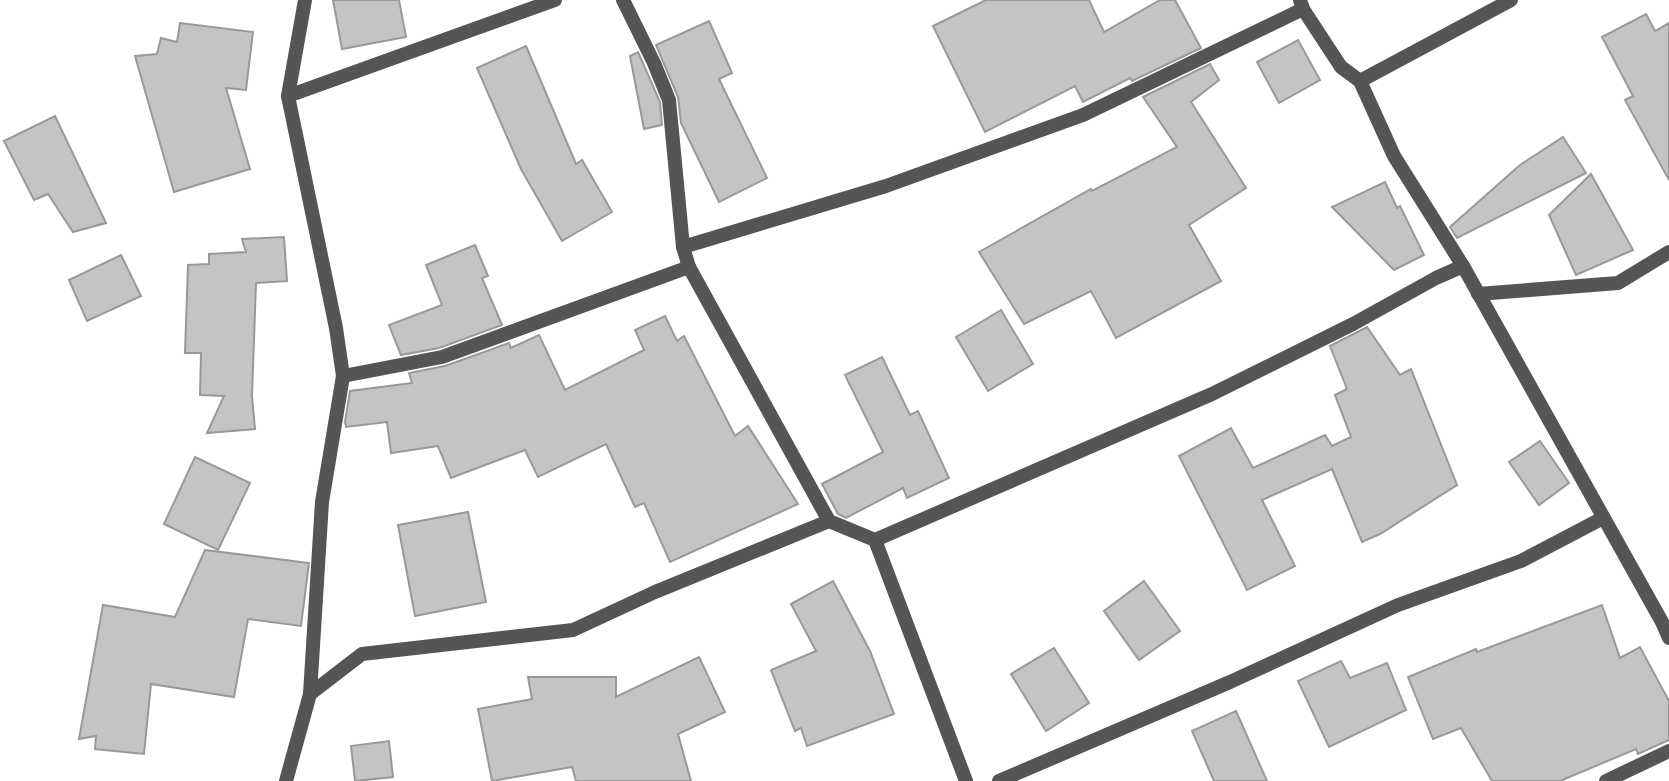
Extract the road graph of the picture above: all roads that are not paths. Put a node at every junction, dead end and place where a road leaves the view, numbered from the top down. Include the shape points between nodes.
1 (305, 0) edge
2 (555, 0) edge
3 (624, 0) edge
4 (1511, 0) edge
5 (1302, 5) edge
6 (1360, 81) junction
7 (288, 96) junction
8 (683, 247) junction
9 (1669, 252) edge
10 (1463, 266) junction
11 (689, 267) junction
12 (1478, 294) junction
13 (343, 376) junction
14 (1603, 517) junction
15 (829, 520) junction
16 (875, 540) junction
17 (1669, 638) edge
18 (310, 694) junction
19 (1669, 751) edge
20 (286, 781) edge
21 (966, 781) edge
22 (999, 781) edge
23 (1606, 781) edge

1 - 7 street
2 - 7 street
3 - 8 street via 669,100
4 - 6 street
5 - 6 street via 1340,67
5 - 8 street via 1083,115 886,186
6 - 10 street via 1394,156
7 - 13 street
8 - 11 street
9 - 12 street via 1618,283
10 - 12 street
10 - 16 street via 1212,394
11 - 13 street via 442,357
11 - 15 street
12 - 14 street
13 - 18 street via 322,502
14 - 17 street
14 - 22 street via 1521,561 1398,605
15 - 16 street
15 - 18 street via 573,630 362,654
16 - 21 street
18 - 20 street
19 - 23 street

